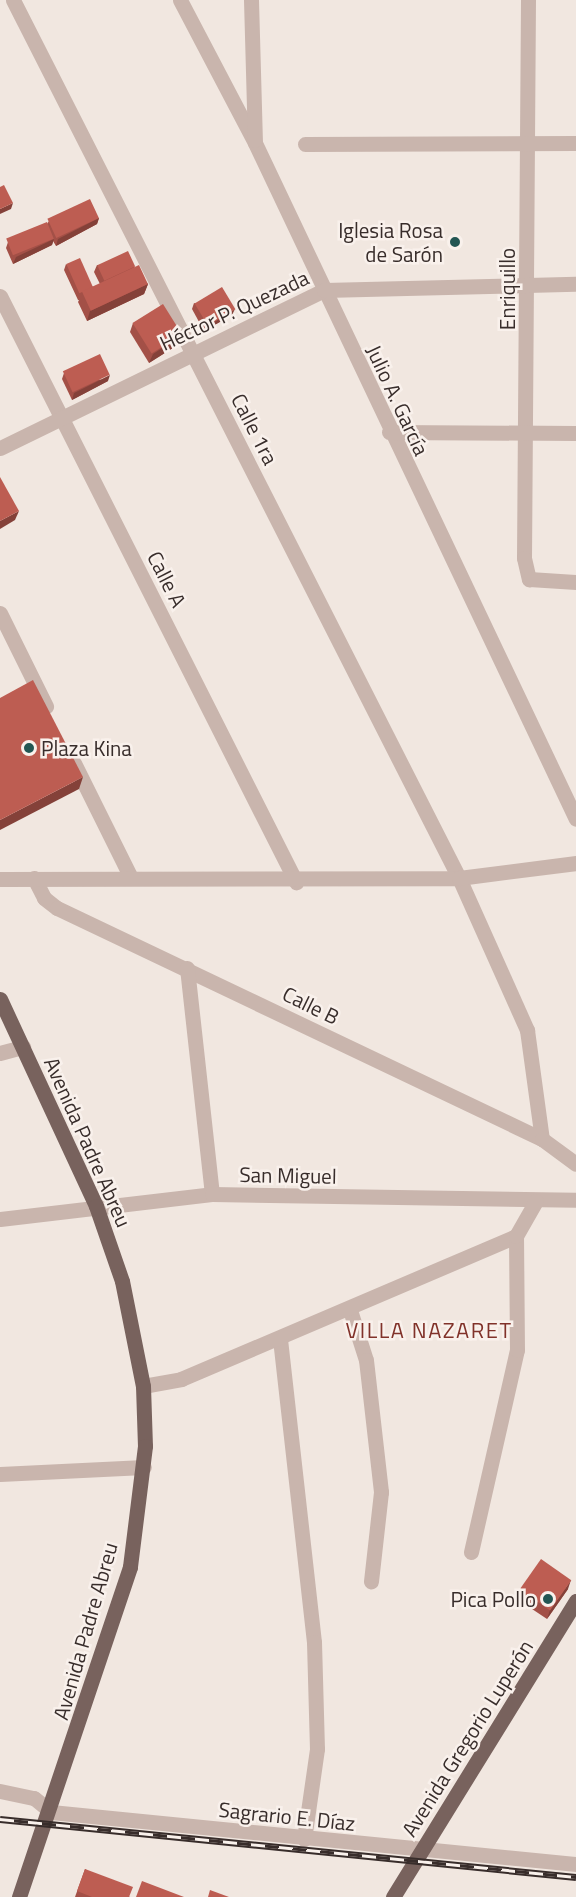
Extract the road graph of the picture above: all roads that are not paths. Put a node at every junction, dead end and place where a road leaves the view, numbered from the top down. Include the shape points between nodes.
1 (13, 0) edge
2 (180, 0) edge
3 (251, 0) edge
4 (528, 0) edge
5 (528, 142) junction
6 (255, 143) junction
7 (576, 143) edge
8 (305, 144) dead end
9 (529, 284) junction
10 (576, 284) edge
11 (324, 290) junction
12 (0, 296) edge
13 (192, 352) junction
14 (62, 416) junction
15 (389, 432) junction
16 (526, 433) junction
17 (576, 433) edge
18 (0, 448) edge
19 (576, 582) edge
20 (0, 613) edge
21 (52, 719) edge
22 (68, 751) edge
23 (576, 819) edge
24 (576, 863) edge
25 (34, 878) junction
26 (131, 878) junction
27 (459, 878) junction
28 (0, 879) edge
29 (296, 882) junction
30 (187, 968) junction
31 (0, 999) edge
32 (23, 1047) junction
33 (0, 1053) edge
34 (542, 1139) junction
35 (576, 1164) edge
36 (212, 1194) junction
37 (576, 1200) edge
38 (536, 1201) junction
39 (96, 1206) junction
40 (0, 1219) edge
41 (516, 1236) junction
42 (350, 1310) junction
43 (280, 1339) junction
44 (144, 1386) junction
45 (144, 1467) junction
46 (0, 1474) edge
47 (471, 1552) dead end
48 (371, 1581) dead end
49 (576, 1601) edge
50 (0, 1791) edge
51 (51, 1812) junction
52 (304, 1839) junction
53 (422, 1851) junction
54 (576, 1864) edge
55 (19, 1897) edge
56 (393, 1897) edge

1 - 13 street, Calle 1ra
2 - 6 street, Julio A. García
3 - 6 street
4 - 5 street, Enriquillo
5 - 7 street
5 - 8 street
5 - 9 street, Enriquillo
6 - 11 street, Julio A. García
9 - 10 street, Héctor P. Quezada
9 - 11 street, Héctor P. Quezada
9 - 16 street, Enriquillo
11 - 13 street, Héctor P. Quezada
11 - 15 street, Julio A. García
12 - 14 street, Calle A
13 - 14 street, Héctor P. Quezada
13 - 27 street, Calle 1ra
14 - 18 street, Héctor P. Quezada
14 - 29 street, Calle A
15 - 16 street
15 - 23 street, Julio A. García
16 - 17 street
16 - 19 street, Enriquillo via 524,558 529,579
20 - 21 street
22 - 26 street
24 - 27 street
25 - 26 street
25 - 28 street
25 - 30 street, Calle B via 44,898 57,908
26 - 29 street
27 - 29 street
27 - 34 street, Calle 1ra via 527,1030
30 - 34 street, Calle B
30 - 36 street
31 - 32 main road, Avenida Padre Abreu
32 - 33 street
32 - 39 main road, Avenida Padre Abreu
34 - 35 street, Calle B
36 - 38 street, San Miguel
36 - 39 street, San Miguel
37 - 38 street, San Miguel
38 - 41 street
39 - 40 street, San Miguel
39 - 44 main road, Avenida Padre Abreu via 123,1281
41 - 42 street
41 - 47 street via 517,1350
42 - 43 street
42 - 48 street via 369,1380 381,1492
43 - 44 street via 164,1385
43 - 52 street via 314,1642 317,1749
44 - 45 main road, Avenida Padre Abreu
45 - 46 street
45 - 51 main road, Avenida Padre Abreu via 130,1567
49 - 53 main road, Avenida Gregorio Luperón
50 - 51 street, Sagrario E. Díaz via 34,1798
51 - 52 street, Sagrario E. Díaz
51 - 55 main road, Avenida Padre Abreu
52 - 53 street, Sagrario E. Díaz
53 - 54 street, Sagrario E. Díaz
53 - 56 main road, Avenida Gregorio Luperón

